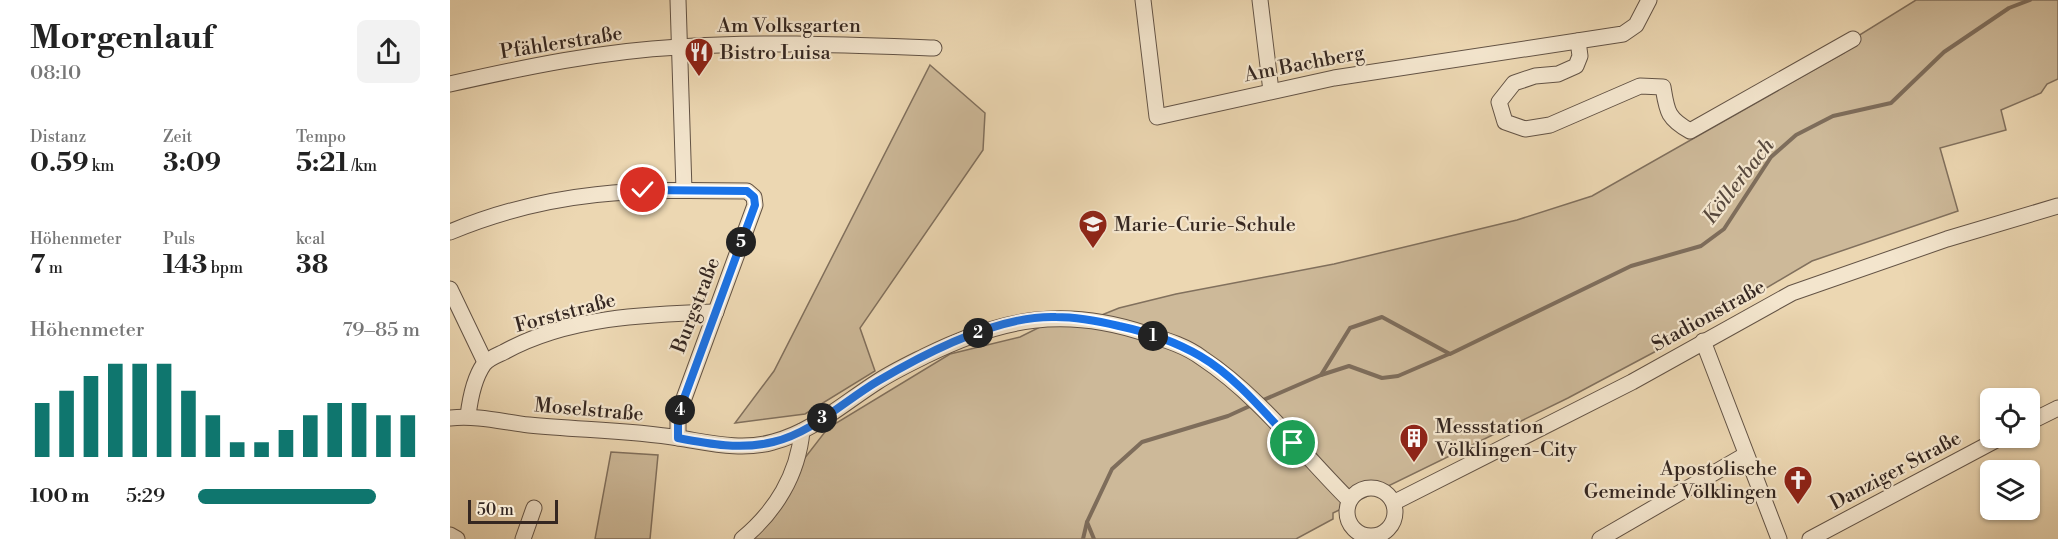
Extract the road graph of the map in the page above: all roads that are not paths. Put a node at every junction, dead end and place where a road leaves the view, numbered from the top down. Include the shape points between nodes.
1 (678, 0) edge
2 (1143, 0) edge
3 (1260, 0) edge
4 (1649, 0) edge
5 (1853, 39) dead end
6 (1578, 41) junction
7 (679, 47) junction
8 (934, 48) dead end
9 (450, 84) edge
10 (1271, 90) junction
11 (684, 190) junction
12 (2058, 206) edge
13 (450, 231) edge
14 (450, 289) edge
15 (716, 312) junction
16 (1703, 340) junction
17 (485, 362) junction
18 (2058, 408) edge
19 (468, 416) junction
20 (2040, 417) edge
21 (450, 418) edge
22 (802, 431) junction
23 (678, 438) junction
24 (1981, 448) edge
25 (1745, 455) junction
26 (1349, 500) junction
27 (1395, 502) junction
28 (534, 508) dead end
29 (1354, 529) junction
30 (450, 535) edge
31 (1383, 537) edge
32 (456, 539) edge
33 (523, 539) edge
34 (742, 539) edge
35 (1341, 539) edge
36 (1600, 539) edge
37 (1779, 539) edge
38 (1810, 539) edge

1 - 7 street
2 - 10 street, Am Bachberg via 1157,117
3 - 10 street
4 - 6 street, Am Bachberg via 1636,25 1623,34
5 - 6 street via 1690,131 1667,113 1663,87 1640,86 1550,124 1525,129 1505,122 1499,102 1514,83 1576,66 1580,56
6 - 10 street, Am Bachberg via 1436,60
7 - 8 street, Am Volksgarten
7 - 9 street, Pfählerstraße via 573,59
7 - 11 street
11 - 13 street via 578,195 525,205
11 - 15 street, Burgstraße via 747,191 754,197 755,205
12 - 16 street, Stadionstraße via 1947,239 1792,293
14 - 17 street
15 - 17 street, Forststraße via 605,320 516,345
15 - 23 street, Burgstraße via 683,401
16 - 25 street
16 - 27 street, Stadionstraße via 1632,382
17 - 19 street
18 - 20 street
19 - 21 street, Moselstraße
19 - 23 street, Moselstraße
22 - 23 street, Moselstraße via 772,442 738,446
22 - 26 street, Moselstraße via 878,381 974,334 1054,316 1086,319 1141,332 1201,357 1257,405
22 - 34 street via 788,483 762,522
24 - 38 street, Danziger Straße
25 - 36 street
25 - 37 street
26 - 27 street via 1359,490 1372,487 1385,491
26 - 29 street via 1348,521
27 - 31 street via 1392,526
28 - 33 street
29 - 31 street
29 - 35 street
30 - 32 street

